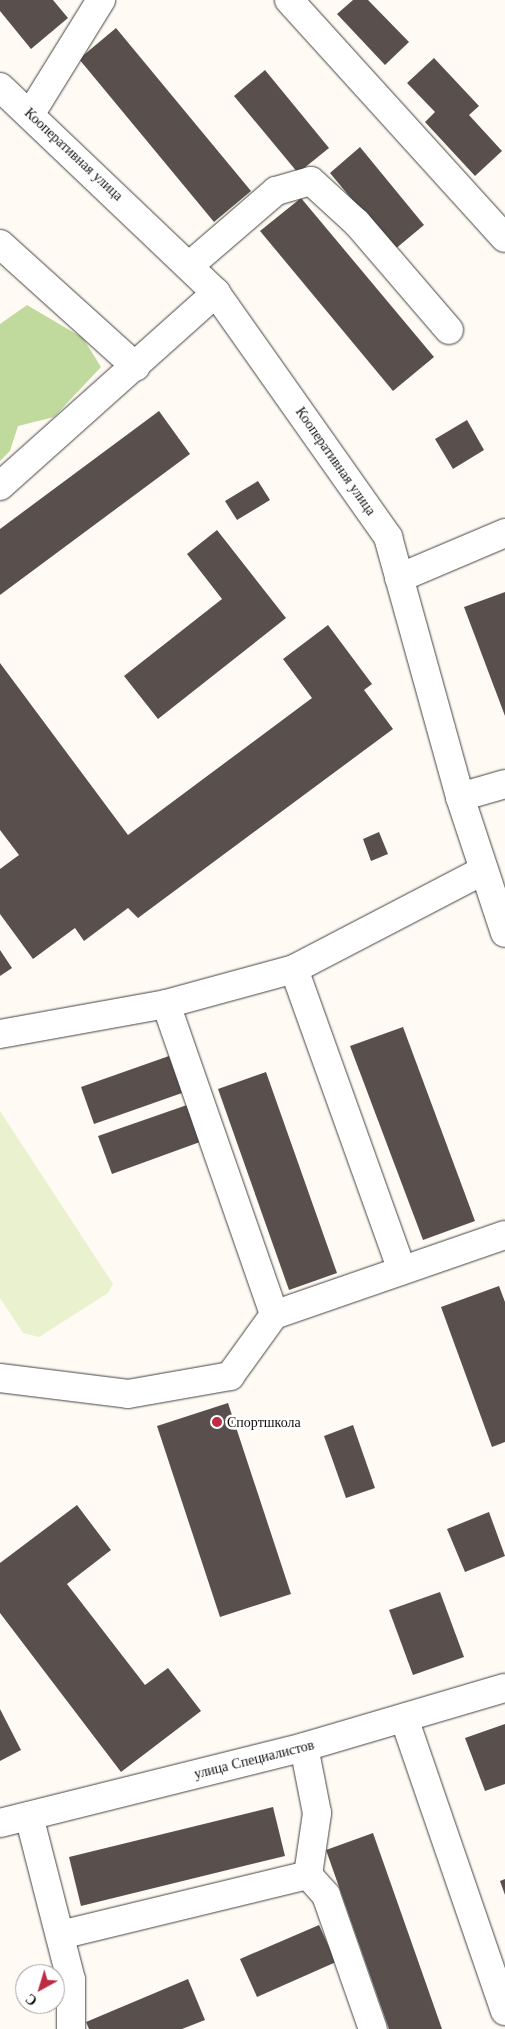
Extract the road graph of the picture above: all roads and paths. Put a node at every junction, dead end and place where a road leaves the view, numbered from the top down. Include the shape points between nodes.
1 (101, 0) edge
2 (289, 0) edge
3 (0, 87) edge
4 (31, 113) junction
5 (505, 238) edge
6 (0, 244) edge
7 (189, 266) junction
8 (216, 293) junction
9 (449, 330) dead end
10 (136, 367) junction
11 (0, 486) edge
12 (505, 533) edge
13 (399, 578) junction
14 (505, 784) edge
15 (460, 797) junction
16 (484, 870) junction
17 (505, 933) edge
18 (294, 969) junction
19 (166, 1004) junction
20 (0, 1034) edge
21 (505, 1234) edge
22 (402, 1270) junction
23 (274, 1314) junction
24 (0, 1378) edge
25 (505, 1688) edge
26 (404, 1718) junction
27 (304, 1747) junction
28 (29, 1816) junction
29 (0, 1823) edge
30 (308, 1875) junction
31 (60, 1935) junction
32 (505, 2011) edge
33 (71, 2029) edge
34 (373, 2029) edge

1 - 4 street
2 - 5 street
3 - 4 street, Кооперативная улица
4 - 7 street, Кооперативная улица
6 - 10 street
7 - 8 street, Кооперативная улица
7 - 9 street via 276,191 311,181 357,223
8 - 10 street
8 - 13 street, Кооперативная улица via 388,537
10 - 11 street
12 - 13 street
13 - 15 street, Кооперативная улица
14 - 15 street
15 - 16 street, Кооперативная улица
16 - 17 street, Кооперативная улица
16 - 18 street
18 - 19 street
18 - 22 street
19 - 20 street
19 - 23 street
21 - 22 street
22 - 23 street
23 - 24 street via 230,1376 128,1394
25 - 26 street, улица Специалистов
26 - 27 street, улица Специалистов
26 - 32 street
27 - 28 street, улица Специалистов
27 - 30 street via 317,1813
28 - 29 street, улица Специалистов
28 - 31 street
30 - 31 street
30 - 34 street via 326,1895
31 - 33 street via 71,1980

